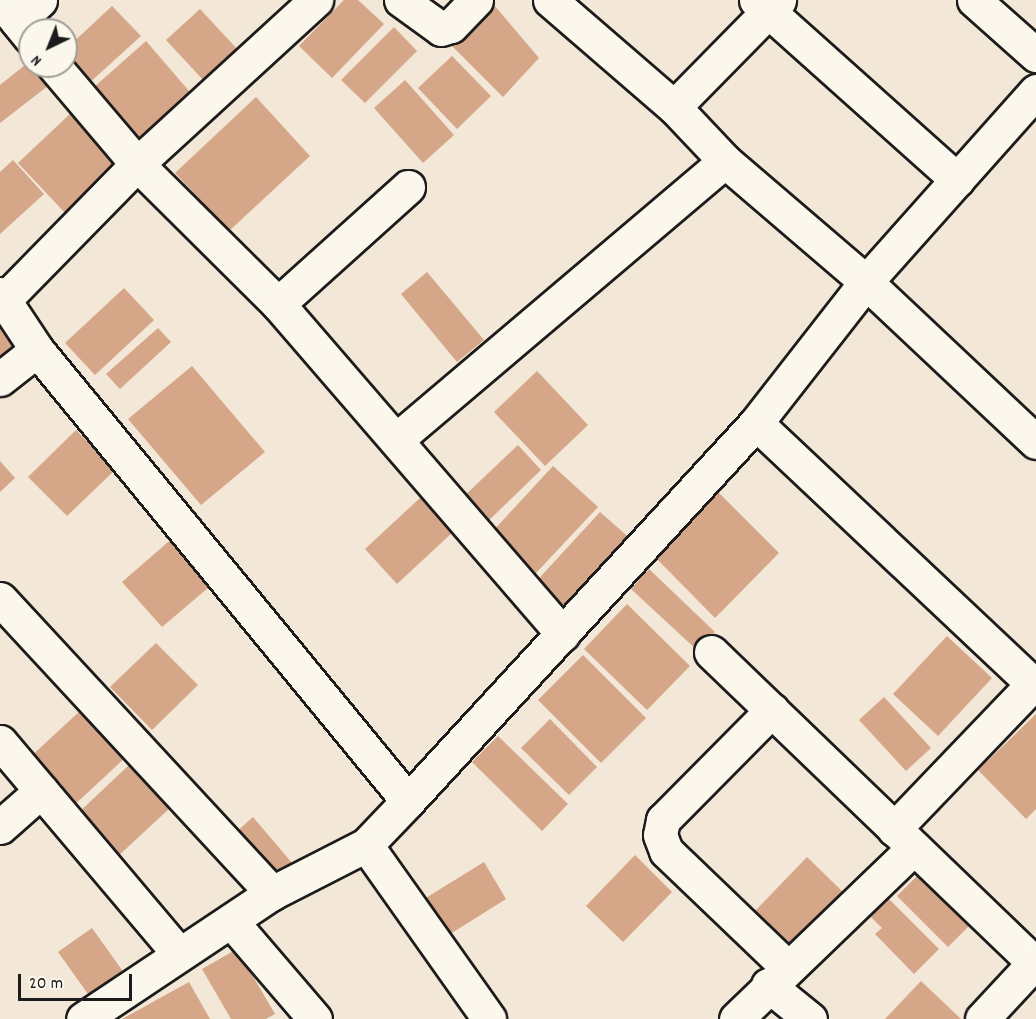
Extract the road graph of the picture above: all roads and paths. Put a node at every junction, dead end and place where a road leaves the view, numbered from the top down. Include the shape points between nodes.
1 (316, 0) edge
2 (401, 0) edge
3 (476, 0) edge
4 (550, 0) edge
5 (974, 0) edge
6 (768, 4) edge
7 (1036, 55) edge
8 (64, 78) edge
9 (1036, 90) edge
10 (674, 107) junction
11 (725, 162) junction
12 (137, 164) junction
13 (957, 180) junction
14 (408, 187) dead end
15 (866, 282) junction
16 (3, 296) edge
17 (278, 304) junction
18 (38, 350) junction
19 (0, 379) edge
20 (756, 423) junction
21 (396, 440) junction
22 (1036, 442) edge
23 (0, 599) edge
24 (563, 634) junction
25 (711, 652) dead end
26 (1035, 684) edge
27 (772, 710) junction
28 (0, 742) edge
29 (41, 791) junction
30 (408, 801) junction
31 (0, 827) edge
32 (904, 838) junction
33 (366, 845) junction
34 (272, 893) junction
35 (231, 921) junction
36 (179, 954) junction
37 (1035, 964) edge
38 (777, 975) junction
39 (83, 1019) edge
40 (315, 1019) edge
41 (489, 1019) edge
42 (736, 1019) edge
43 (810, 1019) edge
44 (982, 1019) edge

1 - 12 street
2 - 3 street via 441,29 451,26
4 - 10 street
5 - 7 street
6 - 10 street
6 - 13 street
8 - 12 street
9 - 13 street
10 - 11 street
11 - 15 street
11 - 21 street
12 - 16 street
12 - 17 street
13 - 15 street
14 - 17 street
15 - 20 street
15 - 22 street
16 - 18 street
17 - 21 street
18 - 19 street
18 - 30 street
20 - 24 street
20 - 26 street
21 - 24 street
23 - 34 street
24 - 30 street
25 - 27 street
26 - 32 street
27 - 32 street
27 - 38 street via 663,820 660,836 666,851
28 - 29 street
29 - 31 street
29 - 36 street
30 - 33 street
32 - 37 street
32 - 38 street
33 - 34 street
33 - 41 street
34 - 35 street
35 - 36 street
35 - 40 street
36 - 39 street
37 - 44 street
38 - 42 street
38 - 43 street

